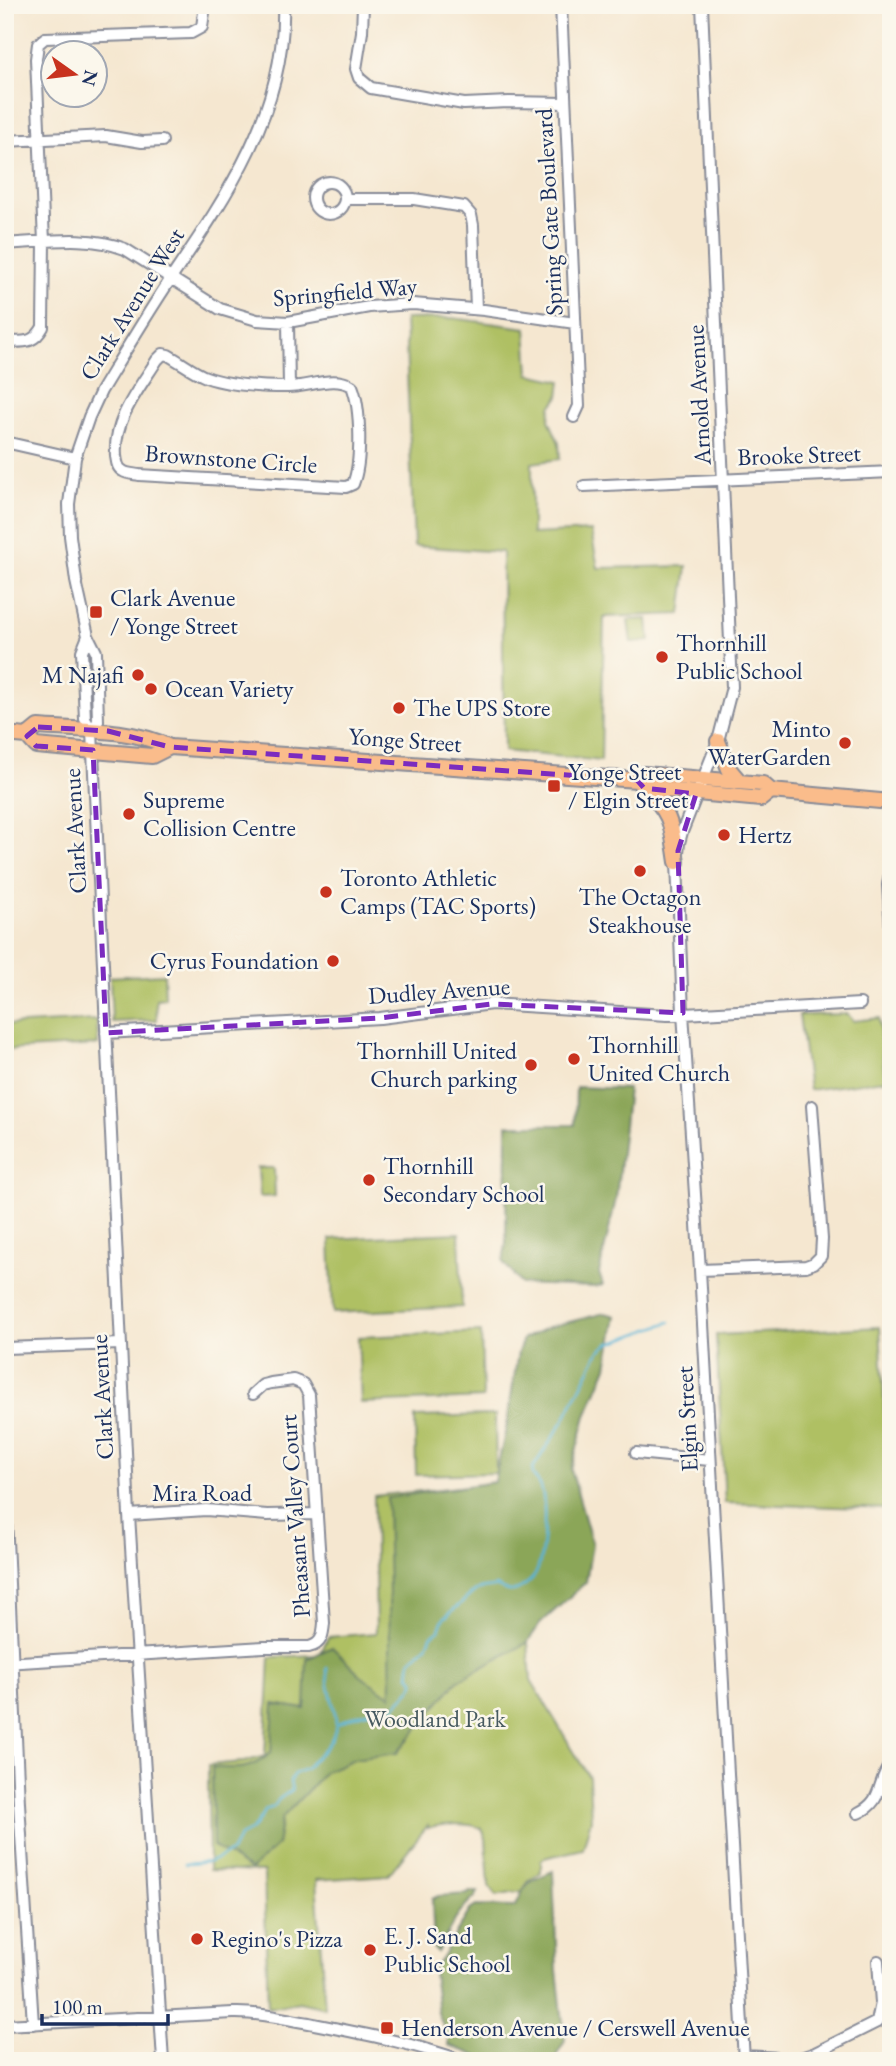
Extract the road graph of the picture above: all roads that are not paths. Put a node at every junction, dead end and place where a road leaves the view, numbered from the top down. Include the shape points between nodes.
1 (205, 5) edge
2 (283, 5) edge
3 (363, 5) edge
4 (561, 5) edge
5 (702, 5) edge
6 (565, 103) junction
7 (40, 139) junction
8 (5, 141) edge
9 (162, 141) dead end
10 (345, 199) dead end
11 (44, 242) junction
12 (5, 244) edge
13 (171, 278) junction
14 (476, 309) junction
15 (288, 322) junction
16 (575, 323) junction
17 (5, 342) edge
18 (289, 387) junction
19 (574, 417) dead end
20 (5, 442) edge
21 (75, 458) junction
22 (891, 472) edge
23 (724, 479) junction
24 (584, 486) dead end
25 (92, 731) junction
26 (5, 734) edge
27 (27, 736) junction
28 (718, 741) junction
29 (170, 747) junction
30 (92, 750) junction
31 (703, 779) junction
32 (740, 782) junction
33 (640, 784) junction
34 (771, 791) junction
35 (696, 794) junction
36 (891, 802) edge
37 (677, 862) junction
38 (891, 877) edge
39 (891, 931) edge
40 (860, 1004) dead end
41 (683, 1013) junction
42 (106, 1033) junction
43 (812, 1106) dead end
44 (700, 1270) junction
45 (121, 1344) junction
46 (5, 1348) edge
47 (253, 1394) dead end
48 (636, 1453) dead end
49 (710, 1460) junction
50 (5, 1496) edge
51 (317, 1514) junction
52 (129, 1515) junction
53 (137, 1655) junction
54 (9, 1663) edge
55 (891, 1763) edge
56 (858, 1813) dead end
57 (878, 1961) dead end
58 (160, 2017) junction
59 (33, 2024) junction
60 (5, 2025) edge
61 (744, 2058) edge
62 (163, 2061) edge
63 (463, 2061) edge

1 - 7 street via 202,27 191,33 45,38 38,44 36,59
2 - 13 street, Clark Avenue West via 281,52 259,131 236,177
3 - 6 street via 356,69 371,88 464,104
4 - 6 street, Spring Gate Boulevard
5 - 23 street, Arnold Avenue
6 - 16 street, Spring Gate Boulevard
7 - 8 street
7 - 9 street via 106,136
7 - 11 street
10 - 14 street via 414,198 464,207 473,225
11 - 12 street, Springfield Way
11 - 13 street, Springfield Way via 113,244
11 - 17 street via 43,327 30,341
13 - 15 street, Springfield Way via 220,309 257,320
13 - 21 street, Clark Avenue West via 101,391
14 - 15 street, Springfield Way via 413,304 369,307
14 - 16 street, Springfield Way
15 - 18 street
16 - 19 street, Spring Gate Boulevard via 579,407
18 - 18 street, Brownstone Circle via 332,381 352,386 358,438 352,484 139,475 117,465 117,435 123,415 163,355 206,377
20 - 21 street
21 - 25 street, Clark Avenue West via 70,536 88,636 96,652 98,721
22 - 23 street, Brooke Street
23 - 24 street, Brooke Street
23 - 28 street, Arnold Avenue via 732,687
25 - 27 main road, Yonge Street via 38,727
25 - 29 main road, Yonge Street via 154,739
25 - 30 street, Clark Avenue
26 - 27 main road, Yonge Street
27 - 30 main road, Yonge Street via 36,746
28 - 31 street, Arnold Avenue
28 - 32 main road via 729,769
29 - 30 main road, Yonge Street via 152,756
29 - 33 main road, Yonge Street
30 - 42 street, Clark Avenue
31 - 32 main road, Yonge Street
31 - 33 main road, Yonge Street via 643,774
31 - 35 street, Elgin Street
32 - 34 main road, Yonge Street via 763,784
33 - 35 main road, Yonge Street
33 - 37 main road via 666,811
34 - 35 main road, Yonge Street via 761,799
34 - 36 main road, Yonge Street
35 - 37 street, Elgin Street
37 - 41 street, Elgin Street
38 - 39 street
40 - 41 street, Dudley Avenue
41 - 42 street, Dudley Avenue via 492,1004 380,1018
41 - 44 street, Elgin Street
42 - 45 street, Clark Avenue
43 - 44 street via 821,1256 806,1266
44 - 49 street, Elgin Street
45 - 46 street
45 - 52 street, Clark Avenue
47 - 51 street, Pheasant Valley Court via 263,1385 293,1380 307,1390
48 - 49 street
49 - 61 street, Elgin Street
50 - 54 street
51 - 52 street, Mira Road via 206,1510
51 - 53 street, Pheasant Valley Court via 324,1623 322,1639 316,1645
52 - 53 street, Clark Avenue
53 - 54 street
53 - 58 street, Clark Avenue
54 - 59 street
55 - 56 street via 876,1799
57 - 61 street via 881,2003 877,2022 798,2059
58 - 59 street
58 - 62 street, Clark Avenue
58 - 63 street via 259,2014 431,2050
59 - 60 street

